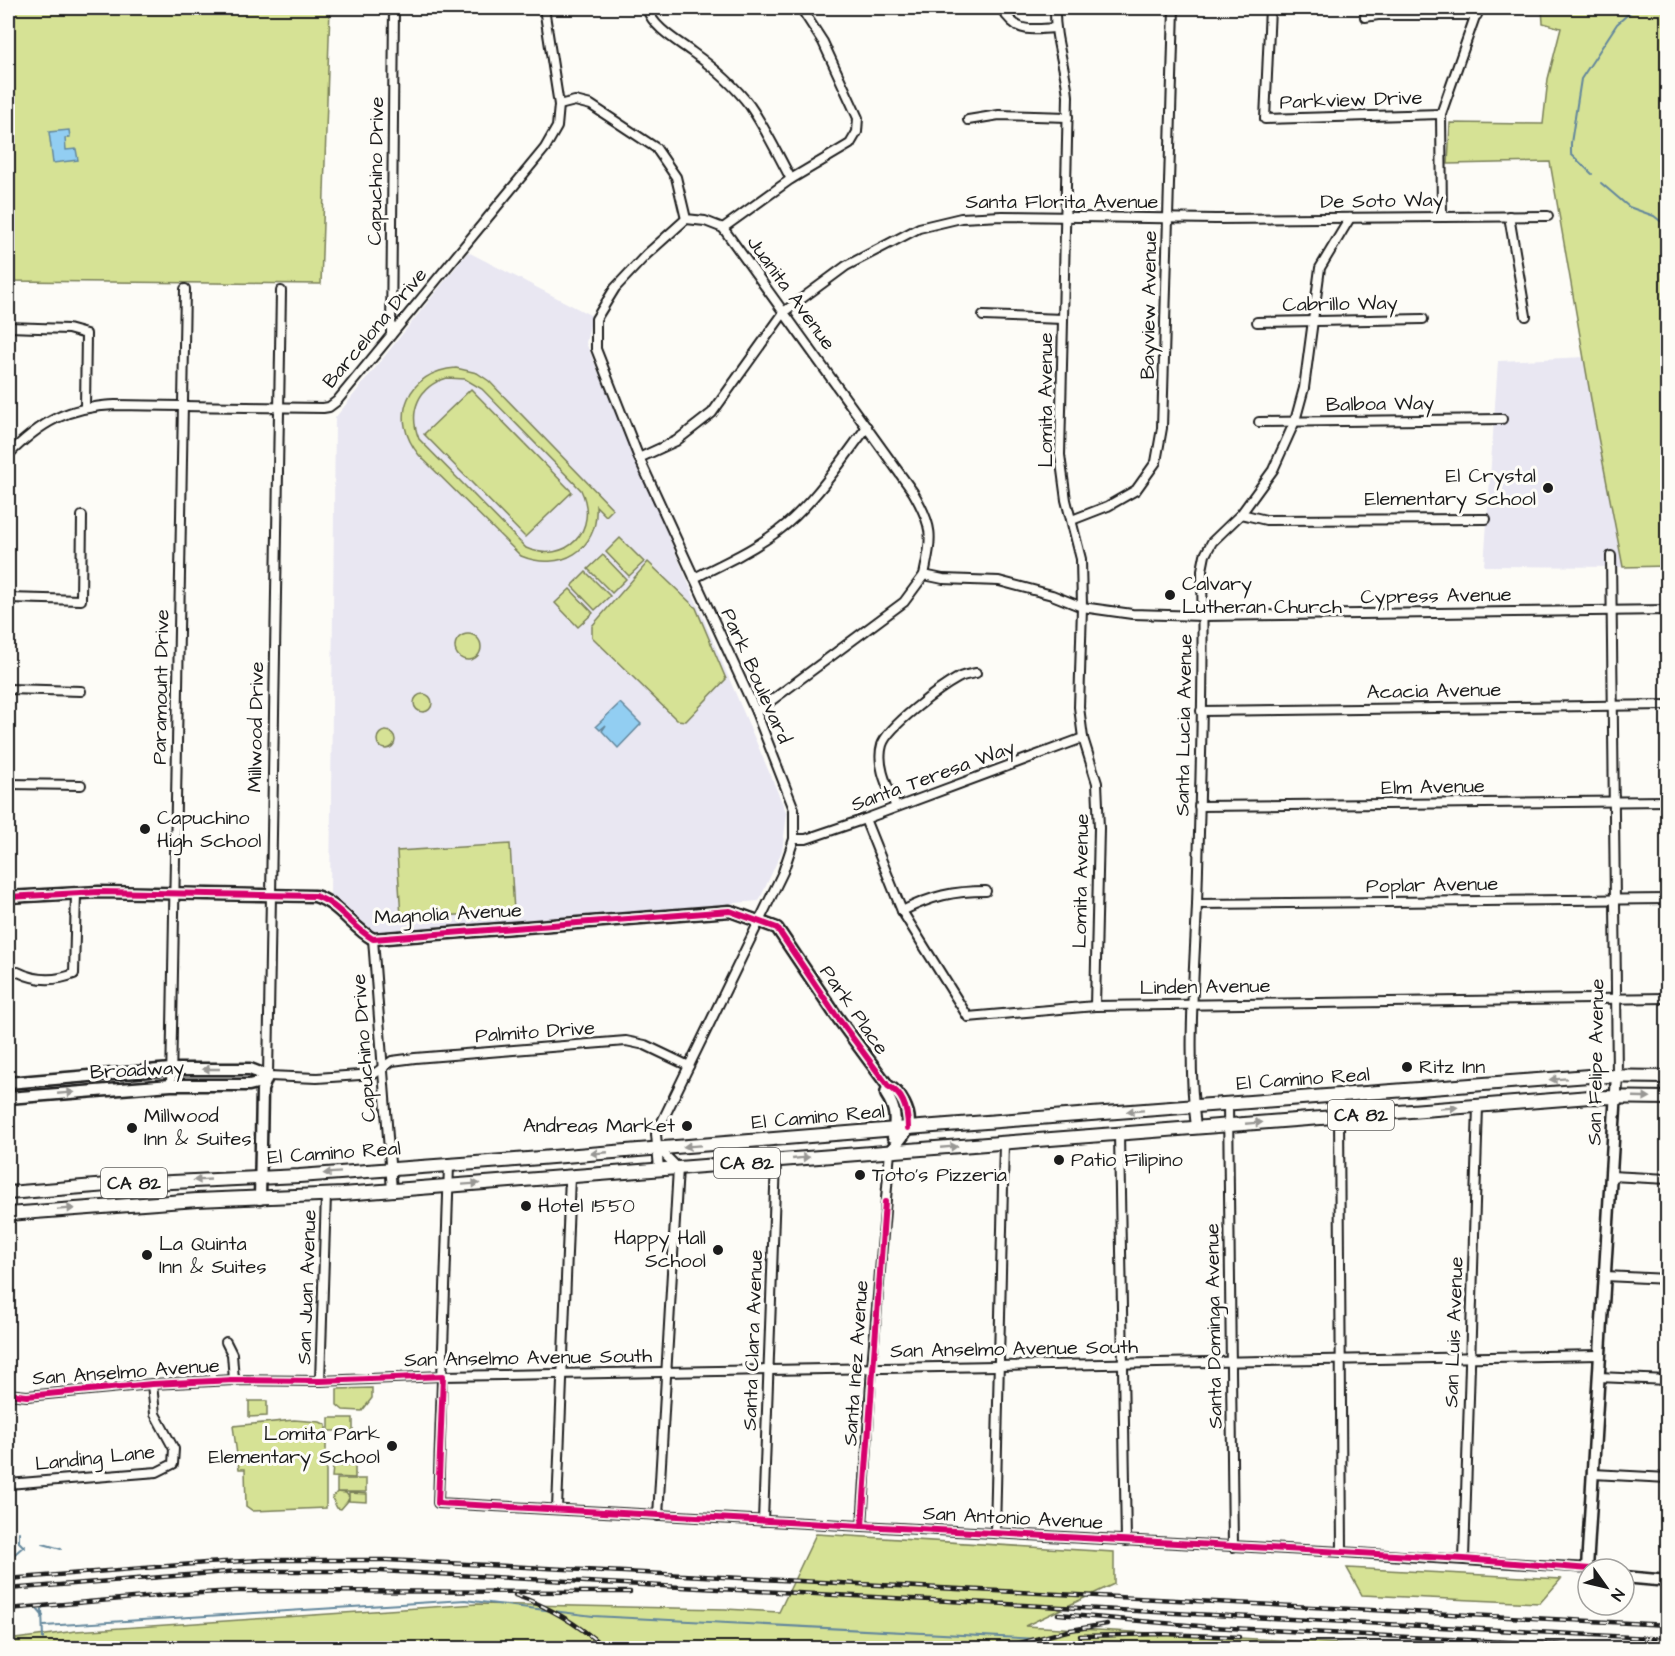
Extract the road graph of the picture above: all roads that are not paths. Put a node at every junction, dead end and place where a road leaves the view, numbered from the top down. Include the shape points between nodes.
1 (394, 8) edge
2 (544, 8) edge
3 (647, 8) edge
4 (801, 8) edge
5 (1001, 8) edge
6 (1055, 8) edge
7 (1174, 8) edge
8 (1270, 8) edge
9 (1478, 11) edge
10 (1365, 17) dead end
11 (1054, 28) junction
12 (559, 105) junction
13 (1441, 114) junction
14 (1068, 117) junction
15 (968, 120) dead end
16 (791, 179) junction
17 (1442, 216) junction
18 (1509, 216) junction
19 (1548, 216) dead end
20 (1066, 217) junction
21 (1350, 218) junction
22 (686, 219) junction
23 (1168, 219) junction
24 (1216, 219) joint
25 (723, 228) junction
26 (185, 289) dead end
27 (281, 291) dead end
28 (785, 312) junction
29 (983, 316) dead end
30 (1526, 316) dead end
31 (1063, 319) junction
32 (1423, 320) dead end
33 (1312, 321) junction
34 (1257, 322) dead end
35 (8, 327) edge
36 (391, 335) junction
37 (183, 406) junction
38 (85, 407) junction
39 (279, 407) junction
40 (1502, 419) dead end
41 (1295, 421) junction
42 (1259, 422) dead end
43 (867, 427) junction
44 (8, 455) edge
45 (639, 458) junction
46 (1241, 514) junction
47 (82, 516) dead end
48 (1486, 519) dead end
49 (1072, 520) junction
50 (1611, 555) dead end
51 (924, 575) junction
52 (694, 578) junction
53 (8, 598) edge
54 (1082, 607) junction
55 (1668, 610) edge
56 (1611, 611) junction
57 (1203, 616) junction
58 (976, 672) dead end
59 (8, 689) edge
60 (81, 691) dead end
61 (1668, 705) edge
62 (1612, 706) junction
63 (1201, 711) junction
64 (756, 712) junction
65 (1083, 738) junction
66 (8, 784) edge
67 (81, 785) dead end
68 (1614, 801) junction
69 (1668, 801) edge
70 (1199, 806) junction
71 (896, 807) junction
72 (865, 819) junction
73 (794, 839) junction
74 (986, 891) dead end
75 (76, 893) junction
76 (174, 893) junction
77 (272, 896) junction
78 (8, 897) edge
79 (1615, 899) junction
80 (1668, 899) edge
81 (1197, 904) junction
82 (902, 911) junction
83 (759, 920) junction
84 (373, 939) junction
85 (18, 972) dead end
86 (1616, 998) junction
87 (1668, 998) edge
88 (1193, 1004) junction
89 (1095, 1006) junction
90 (688, 1066) junction
91 (382, 1068) junction
92 (171, 1069) junction
93 (1617, 1075) junction
94 (267, 1076) junction
95 (1668, 1077) edge
96 (8, 1083) edge
97 (171, 1085) junction
98 (888, 1086) junction
99 (1616, 1096) junction
100 (8, 1098) edge
101 (1668, 1098) edge
102 (1228, 1104) junction
103 (1478, 1106) junction
104 (1193, 1107) junction
105 (1339, 1116) junction
106 (1229, 1125) junction
107 (1196, 1127) junction
108 (908, 1128) junction
109 (894, 1130) junction
110 (1119, 1134) junction
111 (1004, 1142) junction
112 (658, 1148) junction
113 (890, 1151) junction
114 (776, 1161) junction
115 (449, 1165) junction
116 (678, 1168) junction
117 (390, 1169) junction
118 (659, 1169) junction
119 (570, 1176) junction
120 (1611, 1176) junction
121 (261, 1178) junction
122 (1668, 1179) edge
123 (449, 1186) junction
124 (392, 1190) junction
125 (8, 1193) edge
126 (326, 1195) junction
127 (260, 1199) junction
128 (8, 1214) edge
129 (1605, 1276) junction
130 (1668, 1279) edge
131 (226, 1342) dead end
132 (1600, 1354) junction
133 (1470, 1358) junction
134 (1341, 1360) junction
135 (1231, 1361) junction
136 (1122, 1364) junction
137 (998, 1366) junction
138 (872, 1367) junction
139 (768, 1370) junction
140 (666, 1372) junction
141 (562, 1374) junction
142 (443, 1376) junction
143 (1599, 1377) junction
144 (234, 1380) junction
145 (320, 1380) junction
146 (1668, 1380) edge
147 (152, 1384) junction
148 (8, 1394) edge
149 (1593, 1474) junction
150 (1668, 1478) edge
151 (8, 1484) edge
152 (557, 1509) junction
153 (658, 1515) junction
154 (763, 1521) junction
155 (862, 1526) junction
156 (995, 1533) junction
157 (1126, 1541) junction
158 (1233, 1547) junction
159 (1342, 1552) junction
160 (1589, 1557) edge
161 (1464, 1559) junction
162 (1576, 1568) edge
163 (1636, 1578) edge
164 (1668, 1581) edge

1 - 36 street, Capuchino Drive
2 - 12 street, Barcelona Drive
3 - 16 street via 666,33 724,79 750,106
4 - 16 street via 823,42 858,118 857,132 850,144
5 - 11 street via 1010,22 1024,30
6 - 11 street, Lomita Avenue
7 - 23 street, Bayview Avenue
8 - 13 street, Parkview Drive via 1265,119
9 - 10 street
9 - 13 street
11 - 14 street, Lomita Avenue via 1066,73
12 - 22 street via 575,101 591,105 656,148 676,177
12 - 36 street, Barcelona Drive via 557,127 545,148
13 - 17 street
14 - 15 street via 999,115
14 - 20 street, Lomita Avenue
16 - 25 street
17 - 18 street, De Soto Way
17 - 21 street, De Soto Way
18 - 19 street, De Soto Way
18 - 30 street
20 - 23 street, Santa Florita Avenue
20 - 28 street, Santa Florita Avenue via 961,218 920,228 846,266
20 - 31 street, Lomita Avenue
21 - 24 street, De Soto Way
21 - 33 street, Santa Lucia Avenue via 1320,268
22 - 25 street, Juanita Avenue via 705,220
22 - 45 street, Park Boulevard via 615,288 596,319 596,349
23 - 24 street, Santa Florita Avenue
23 - 49 street, Bayview Avenue via 1162,428 1156,462 1136,490
25 - 28 street, Juanita Avenue
26 - 37 street, Paramount Drive
27 - 39 street, Millwood Drive
28 - 43 street, Juanita Avenue
28 - 45 street, Santa Florita Avenue via 712,413 676,441
29 - 31 street
31 - 49 street, Lomita Avenue via 1060,455
32 - 33 street, Cabrillo Way
33 - 34 street, Cabrillo Way
33 - 41 street, Santa Lucia Avenue via 1304,388
35 - 38 street via 69,329 86,334
36 - 39 street, Barcelona Drive via 329,407
37 - 38 street, Barcelona Drive
37 - 39 street, Barcelona Drive
37 - 76 street, Paramount Drive
38 - 44 street, Barcelona Drive via 45,423
39 - 77 street, Millwood Drive
40 - 41 street, Balboa Way
41 - 42 street, Balboa Way
41 - 46 street, Santa Lucia Avenue via 1273,470
43 - 51 street, Juanita Avenue via 927,515 931,541
43 - 52 street via 820,490 779,530 740,556
45 - 52 street, Park Boulevard
46 - 48 street via 1266,520
46 - 57 street, Santa Lucia Avenue via 1212,542 1205,555
47 - 53 street via 81,600
49 - 54 street, Lomita Avenue via 1081,559
50 - 56 street, San Felipe Avenue
51 - 54 street, Cypress Avenue via 999,581
51 - 64 street via 904,602
52 - 64 street, Park Boulevard
54 - 57 street, Cypress Avenue via 1131,614
54 - 65 street, Lomita Avenue via 1079,706
55 - 56 street, Cypress Avenue
56 - 57 street, Cypress Avenue
56 - 62 street, San Felipe Avenue
57 - 63 street, Santa Lucia Avenue
58 - 71 street via 959,677 902,718 882,744 880,761
59 - 60 street
61 - 62 street, Acacia Avenue
62 - 63 street, Acacia Avenue
62 - 68 street, San Felipe Avenue
63 - 70 street, Santa Lucia Avenue
64 - 73 street, Park Boulevard via 794,809
65 - 71 street, Santa Teresa Way
65 - 89 street, Lomita Avenue via 1097,783
66 - 67 street
68 - 69 street, Elm Avenue
68 - 70 street, Elm Avenue
68 - 79 street, San Felipe Avenue
70 - 81 street, Santa Lucia Avenue
71 - 72 street, Santa Teresa Way
72 - 73 street, Santa Teresa Way via 806,839
72 - 82 street, Linden Avenue
73 - 83 street, Park Boulevard
74 - 82 street via 930,897
75 - 76 street, Magnolia Avenue
75 - 78 street, Magnolia Avenue
75 - 85 street via 74,974 38,979
76 - 77 street, Magnolia Avenue
76 - 92 street, Paramount Drive
77 - 84 street, Magnolia Avenue via 322,898
77 - 94 street, Millwood Drive
79 - 80 street, Poplar Avenue
79 - 81 street, Poplar Avenue
79 - 86 street, San Felipe Avenue
81 - 88 street, Santa Lucia Avenue
82 - 89 street, Linden Avenue via 968,1017
83 - 84 street, Magnolia Avenue via 730,911
83 - 90 street, Park Boulevard
83 - 98 street, Park Place via 777,928
84 - 91 street, Capuchino Drive
86 - 87 street, Linden Avenue
86 - 88 street, Linden Avenue
86 - 93 street, San Felipe Avenue
88 - 89 street, Linden Avenue
88 - 104 street, Santa Lucia Avenue
90 - 91 street, Palmito Drive via 645,1045 626,1041 415,1058 392,1061
90 - 112 street, Park Boulevard via 656,1134
91 - 94 street, Broadway via 374,1074 317,1078
91 - 117 street, Capuchino Drive
94 -> 92 street, Broadway via 250,1069
92 - 96 street, Broadway
92 - 97 street, Paramount Drive
93 - 95 main road, El Camino Real / CA 82
93 - 99 street, San Felipe Avenue
93 -> 102 main road, El Camino Real / CA 82
94 - 97 street, Broadway via 249,1085
94 - 121 street, Millwood Drive via 262,1092
100 -> 97 street, Broadway
98 - 108 street, Park Place via 906,1106
98 - 109 street, Park Place via 886,1094 895,1110
99 -> 101 main road, El Camino Real / CA 82
99 - 103 main road, El Camino Real / CA 82
99 - 120 street, San Felipe Avenue
102 - 104 main road, El Camino Real / CA 82
102 - 106 street, Santa Dominga Avenue
105 -> 103 main road, El Camino Real / CA 82
103 - 133 street, San Luis Avenue
104 - 107 street, Santa Lucia Avenue
104 -> 108 main road, El Camino Real / CA 82
106 -> 105 main road, El Camino Real / CA 82
105 - 134 street
106 - 107 main road, El Camino Real / CA 82
106 - 135 street, Santa Dominga Avenue
107 - 110 main road, El Camino Real / CA 82
108 - 109 main road, El Camino Real / CA 82
108 - 113 street
109 -> 112 main road, El Camino Real / CA 82
109 - 113 street, Park Place
110 - 111 main road, El Camino Real / CA 82
110 - 136 street
113 -> 111 main road, El Camino Real / CA 82
111 - 137 street
112 -> 115 main road, El Camino Real / CA 82
112 - 116 street
112 - 118 street, Park Boulevard
114 -> 113 main road, El Camino Real / CA 82
113 - 138 street, Santa Inez Avenue
114 - 116 main road, El Camino Real / CA 82
114 - 139 street, Santa Clara Avenue
115 - 117 main road, El Camino Real / CA 82
115 - 123 street
116 - 118 main road, El Camino Real / CA 82
116 - 140 street
117 -> 121 main road, El Camino Real / CA 82
117 - 124 street, Capuchino Drive
118 - 119 main road, El Camino Real / CA 82
123 -> 119 main road, El Camino Real / CA 82
119 - 141 street
120 - 122 street
120 - 129 street, San Felipe Avenue
121 -> 125 main road, El Camino Real / CA 82
121 - 127 street, Millwood Drive
123 - 124 main road, El Camino Real / CA 82
123 - 142 street
124 - 126 main road, El Camino Real / CA 82
126 - 127 main road, El Camino Real / CA 82
126 - 145 street, San Juan Avenue
128 -> 127 main road, El Camino Real / CA 82
129 - 130 street
129 - 132 street, San Felipe Avenue
131 - 144 street via 232,1354
132 - 133 street, San Anselmo Avenue South
132 - 143 street, San Felipe Avenue
133 - 134 street, San Anselmo Avenue South
133 - 161 street, San Luis Avenue
134 - 135 street, San Anselmo Avenue South
134 - 159 street
135 - 136 street, San Anselmo Avenue South
135 - 158 street, Santa Dominga Avenue
136 - 137 street, San Anselmo Avenue South
136 - 157 street
137 - 138 street, San Anselmo Avenue South
137 - 156 street
138 - 139 street, San Anselmo Avenue South
138 - 155 street, Santa Inez Avenue
139 - 140 street, San Anselmo Avenue South
139 - 154 street, Santa Clara Avenue
140 - 141 street, San Anselmo Avenue South
140 - 153 street
141 - 142 street, San Anselmo Avenue South
141 - 152 street
142 - 145 street, San Anselmo Avenue South
142 - 152 street, San Antonio Avenue via 438,1503
143 - 146 street
143 - 149 street, San Felipe Avenue
144 - 145 street, San Anselmo Avenue
144 - 147 street, San Anselmo Avenue
147 - 148 street, San Anselmo Avenue via 27,1396
147 - 151 street, Landing Lane via 155,1414 174,1449 173,1464 157,1472
149 - 150 street
149 - 160 street, San Felipe Avenue
152 - 153 street, San Antonio Avenue
153 - 154 street, San Antonio Avenue
154 - 155 street, San Antonio Avenue
155 - 156 street, San Antonio Avenue
156 - 157 street, San Antonio Avenue
157 - 158 street, San Antonio Avenue
158 - 159 street, San Antonio Avenue
159 - 161 street, San Antonio Avenue
161 - 162 street, San Antonio Avenue
163 - 164 street

